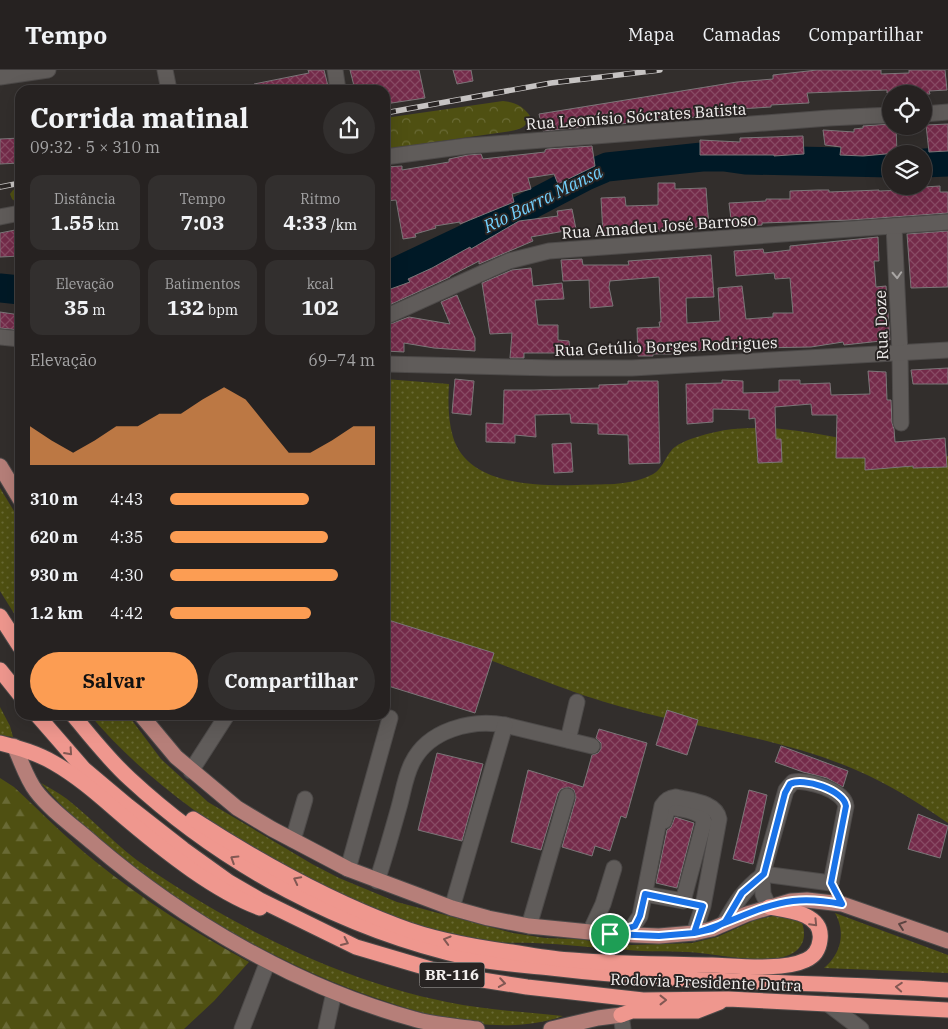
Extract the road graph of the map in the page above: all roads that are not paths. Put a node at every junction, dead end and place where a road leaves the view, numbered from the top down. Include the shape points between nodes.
1 (48, 70) edge
2 (165, 70) edge
3 (335, 70) edge
4 (0, 77) edge
5 (168, 85) edge
6 (337, 85) edge
7 (948, 112) edge
8 (932, 113) edge
9 (882, 115) edge
10 (390, 156) edge
11 (15, 214) edge
12 (0, 216) edge
13 (948, 222) edge
14 (894, 226) junction
15 (390, 315) edge
16 (0, 337) edge
17 (15, 338) edge
18 (948, 350) edge
19 (900, 353) junction
20 (390, 364) edge
21 (900, 423) dead end
22 (0, 466) edge
23 (15, 491) edge
24 (0, 616) edge
25 (15, 639) edge
26 (0, 670) edge
27 (15, 688) edge
28 (577, 702) dead end
29 (41, 720) edge
30 (77, 720) edge
31 (145, 720) edge
32 (224, 720) edge
33 (389, 720) edge
34 (505, 725) junction
35 (568, 740) junction
36 (7, 745) edge
37 (592, 746) dead end
38 (192, 771) junction
39 (128, 777) junction
40 (567, 796) dead end
41 (305, 799) dead end
42 (293, 840) junction
43 (651, 858) junction
44 (614, 868) dead end
45 (348, 869) junction
46 (763, 875) junction
47 (377, 881) junction
48 (831, 883) junction
49 (645, 894) junction
50 (683, 901) junction
51 (842, 904) junction
52 (703, 906) junction
53 (769, 907) junction
54 (452, 908) junction
55 (725, 922) junction
56 (529, 926) junction
57 (317, 929) junction
58 (590, 932) junction
59 (694, 933) junction
60 (610, 934) junction
61 (948, 941) edge
62 (268, 961) junction
63 (948, 990) edge
64 (334, 992) junction
65 (728, 1000) junction
66 (828, 1004) junction
67 (948, 1010) edge
68 (622, 1022) edge
69 (598, 1023) edge
70 (242, 1029) edge
71 (326, 1029) edge
72 (477, 1029) edge
73 (551, 1029) edge
74 (861, 1029) edge

1 - 4 street
2 - 5 street
3 - 6 street
7 - 8 street
9 - 10 street, Rua Leonísio Sócrates Batista via 467,146
11 - 12 street
13 - 14 street, Rua Amadeu José Barroso
14 - 15 street, Rua Amadeu José Barroso via 549,251 509,261
14 -> 19 street, Rua Doze
16 - 17 street
18 - 19 street, Rua Getúlio Borges Rodrigues
19 - 20 street, Rua Getúlio Borges Rodrigues via 632,368
19 - 21 street, Rua Doze
22 - 23 main road
24 - 25 highway
26 - 27 highway
28 - 35 street
29 -> 57 highway, Rodovia Presidente Dutra / BR-116 via 84,769 156,829 229,882
30 - 39 highway, Rodovia Presidente Dutra / BR-116
31 - 38 main road
32 - 38 street
33 - 45 street
34 - 35 street
34 - 47 street via 467,725 424,745 408,773
34 - 54 street
35 - 37 street
36 - 57 highway, BR-116 via 36,754 76,777 176,859 240,901
36 - 62 main road via 35,790 114,861 193,918
38 - 42 main road via 237,808
53 -> 39 highway, BR-116 via 800,913 816,924 821,937 819,948 811,957 794,964 761,966 668,964 572,960 467,946 399,927 326,895 216,834
63 -> 39 highway, Rodovia Presidente Dutra / BR-116 via 604,975 472,958 411,943 319,905 241,864 170,813
40 - 56 street
41 - 42 street
42 - 45 main road
43 - 49 street
43 - 50 street via 670,808 702,816 704,822
43 - 52 street via 662,806 666,801 676,797 716,810 719,819
44 - 58 street
45 - 47 main road
46 - 48 street
46 - 48 street via 786,790 793,782 800,781 832,790 846,802
46 - 53 street via 763,894
46 - 55 street via 742,893
47 - 54 main road
48 - 51 street
49 - 50 street
49 - 60 street via 635,926
50 - 52 street
51 - 53 main road via 807,900
61 -> 51 main road
52 - 59 street
53 - 55 main road
54 - 56 main road
55 - 59 main road
56 - 58 main road
57 -> 65 highway, Rodovia Presidente Dutra / BR-116 via 356,947 451,975 643,1000
58 - 60 main road
59 - 60 main road via 659,936
62 - 64 main road via 311,984
62 - 70 street
64 - 71 street
64 - 72 main road via 416,1020
65 - 66 highway, Rodovia Presidente Dutra / BR-116
65 - 68 highway via 697,1011 632,1011
66 - 67 highway, Rodovia Presidente Dutra / BR-116
66 - 74 street
68 - 69 main road
69 - 73 main road

